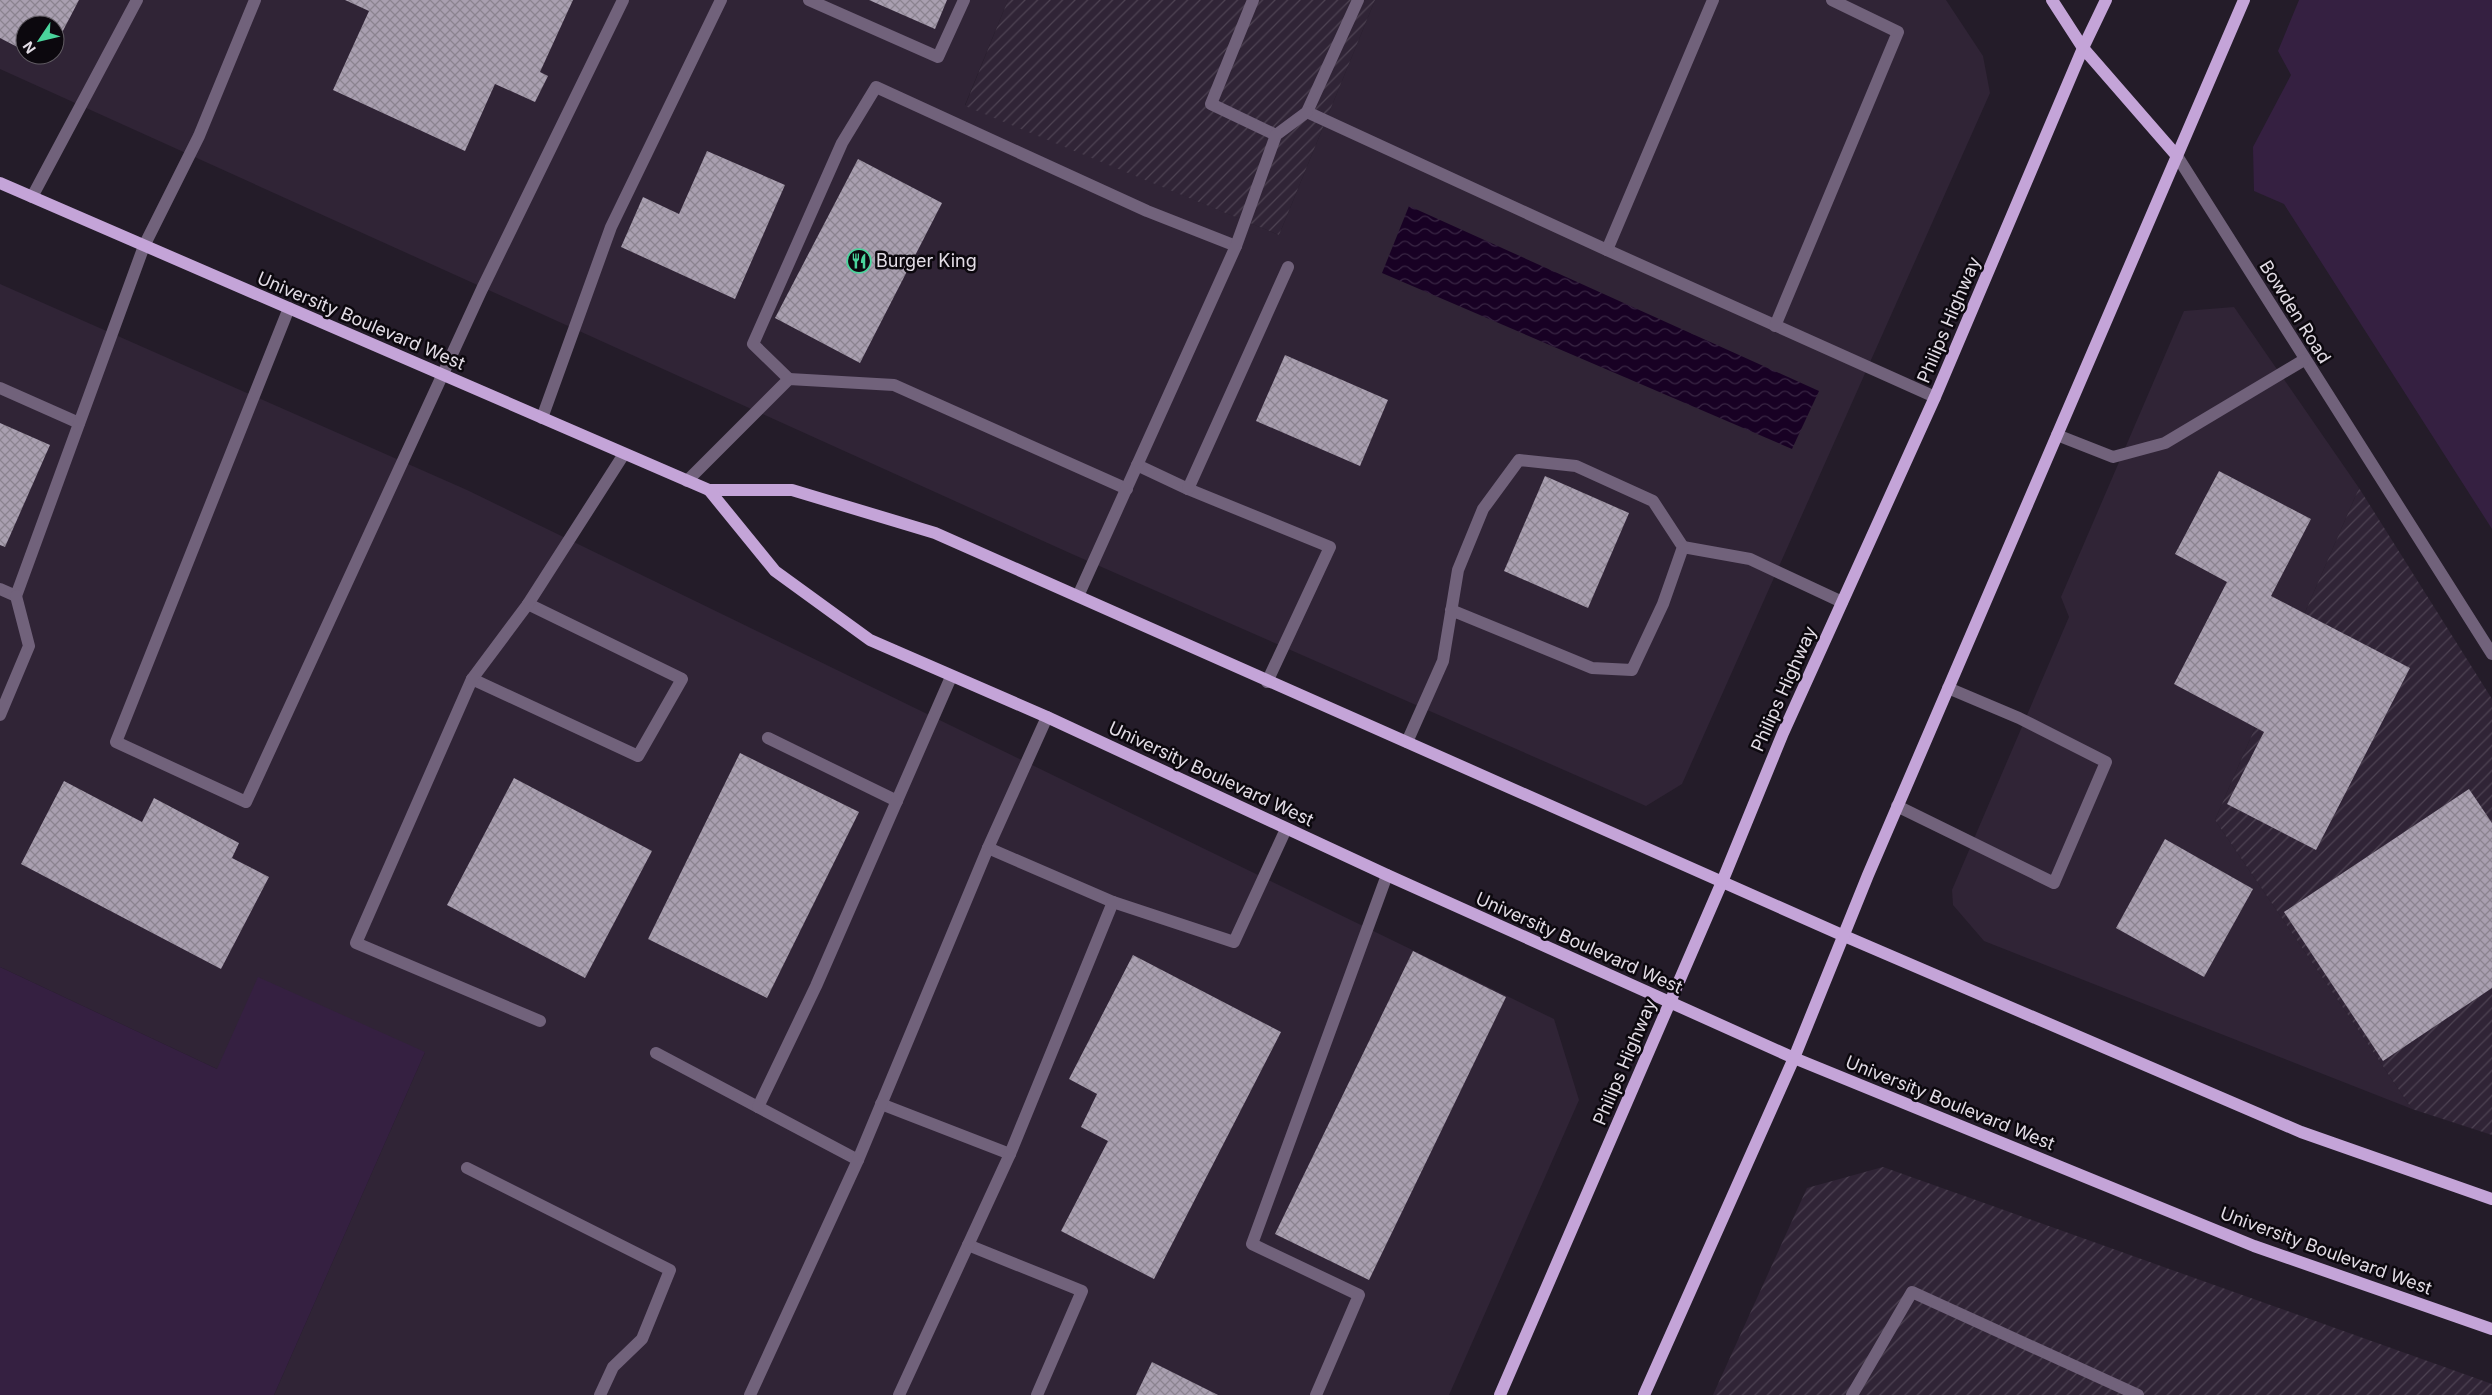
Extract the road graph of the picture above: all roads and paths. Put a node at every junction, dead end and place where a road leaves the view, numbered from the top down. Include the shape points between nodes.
1 (137, 0) edge
2 (255, 0) edge
3 (623, 0) edge
4 (721, 0) edge
5 (808, 0) edge
6 (964, 0) edge
7 (1253, 0) edge
8 (1358, 0) edge
9 (1713, 0) edge
10 (1832, 0) edge
11 (2052, 0) edge
12 (2106, 0) edge
13 (2244, 0) edge
14 (2083, 48) junction
15 (1307, 112) junction
16 (1276, 135) junction
17 (2176, 156) junction
18 (0, 183) edge
19 (32, 197) junction
20 (144, 246) junction
21 (1236, 246) junction
22 (1607, 250) junction
23 (1288, 267) dead end
24 (289, 308) junction
25 (1775, 326) junction
26 (2304, 360) junction
27 (442, 375) junction
28 (789, 379) junction
29 (0, 388) edge
30 (1935, 397) junction
31 (542, 418) junction
32 (80, 423) junction
33 (2057, 435) junction
34 (624, 454) junction
35 (1137, 465) junction
36 (687, 481) junction
37 (1127, 489) junction
38 (1188, 489) junction
39 (709, 490) junction
40 (1683, 547) junction
41 (0, 589) edge
42 (16, 596) junction
43 (1078, 596) junction
44 (1842, 602) junction
45 (528, 604) junction
46 (1451, 610) junction
47 (2492, 654) edge
48 (951, 677) junction
49 (472, 679) junction
50 (1267, 682) junction
51 (1948, 688) junction
52 (0, 715) edge
53 (1047, 718) junction
54 (768, 738) dead end
55 (1407, 742) junction
56 (897, 801) junction
57 (1897, 806) junction
58 (1286, 829) junction
59 (988, 848) junction
60 (1387, 875) junction
61 (1722, 882) junction
62 (1114, 902) junction
63 (1842, 935) junction
64 (1670, 1003) junction
65 (540, 1021) dead end
66 (656, 1053) dead end
67 (1794, 1058) junction
68 (882, 1104) junction
69 (758, 1107) junction
70 (1010, 1154) junction
71 (858, 1160) junction
72 (467, 1168) dead end
73 (2492, 1199) edge
74 (968, 1245) junction
75 (2492, 1329) edge
76 (600, 1395) edge
77 (750, 1395) edge
78 (899, 1395) edge
79 (1037, 1395) edge
80 (1316, 1395) edge
81 (1500, 1395) edge
82 (1645, 1395) edge
83 (1852, 1395) edge
84 (2138, 1395) edge

1 - 19 street
2 - 20 street via 199,136
3 - 27 street
4 - 31 street via 611,227
5 - 6 street via 938,57
7 - 16 street via 1211,104
8 - 15 street
9 - 22 street
10 - 25 street via 1898,32
11 - 14 main road, Bowden Road
12 - 14 main road, Philips Highway
13 - 17 main road
14 - 17 main road, Bowden Road
14 - 30 main road, Philips Highway
15 - 16 street
15 - 22 street
16 - 21 street
17 - 26 street, Bowden Road
17 - 33 main road
18 - 19 main road, University Boulevard West
19 - 20 main road, University Boulevard West
20 - 24 main road, University Boulevard West
20 - 32 street
21 - 28 street via 1138,207 876,87 842,143 753,344
21 - 35 street
22 - 25 street
23 - 38 street
24 - 27 main road, University Boulevard West
24 - 27 street via 116,742 246,802
25 - 30 street
26 - 33 street via 2165,443 2113,457
26 - 47 street, Bowden Road
27 - 31 main road, University Boulevard West
28 - 36 street
28 - 37 street via 894,385
29 - 32 street
30 - 44 main road, Philips Highway
31 - 34 main road, University Boulevard West
32 - 42 street
33 - 51 main road
34 - 36 main road, University Boulevard West
34 - 45 street
35 - 37 street
35 - 38 street
36 - 39 main road, University Boulevard West
37 - 43 street
38 - 50 street via 1330,547
39 - 43 main road, University Boulevard West via 792,490 935,533
39 - 48 main road, University Boulevard West via 775,571 870,640
40 - 44 street via 1750,559
40 - 46 street via 1663,604 1632,670 1592,668
40 - 46 street via 1653,501 1576,466 1519,460 1483,510 1458,570
41 - 42 street
42 - 52 street via 29,646
43 - 50 main road, University Boulevard West
44 - 61 main road, Philips Highway via 1783,733
45 - 49 street
45 - 49 street via 682,679 638,756
46 - 55 street via 1443,661
48 - 53 main road, University Boulevard West
48 - 56 street
49 - 65 street via 356,943
50 - 55 main road, University Boulevard West
51 - 57 main road
51 - 57 street via 2020,718 2106,762 2054,883
53 - 58 main road, University Boulevard West
53 - 59 street
54 - 56 street
55 - 61 main road, University Boulevard West
56 - 69 street via 816,986
57 - 63 main road
58 - 60 main road, University Boulevard West
58 - 62 street via 1234,942
59 - 62 street
59 - 68 street
60 - 64 main road, University Boulevard West
60 - 80 street via 1252,1244 1359,1295
61 - 63 main road, University Boulevard West
61 - 64 main road, Philips Highway
62 - 70 street
63 - 67 main road
63 - 73 main road, University Boulevard West via 2300,1132
64 - 67 main road, University Boulevard West
64 - 81 main road, Philips Highway
66 - 69 street
67 - 75 main road, University Boulevard West via 2254,1246
67 - 82 main road
68 - 70 street
68 - 71 street
69 - 71 street
70 - 74 street
71 - 77 street
72 - 76 street via 670,1270 642,1339 613,1368
74 - 78 street
74 - 79 street via 1082,1291
83 - 84 street via 1912,1292

